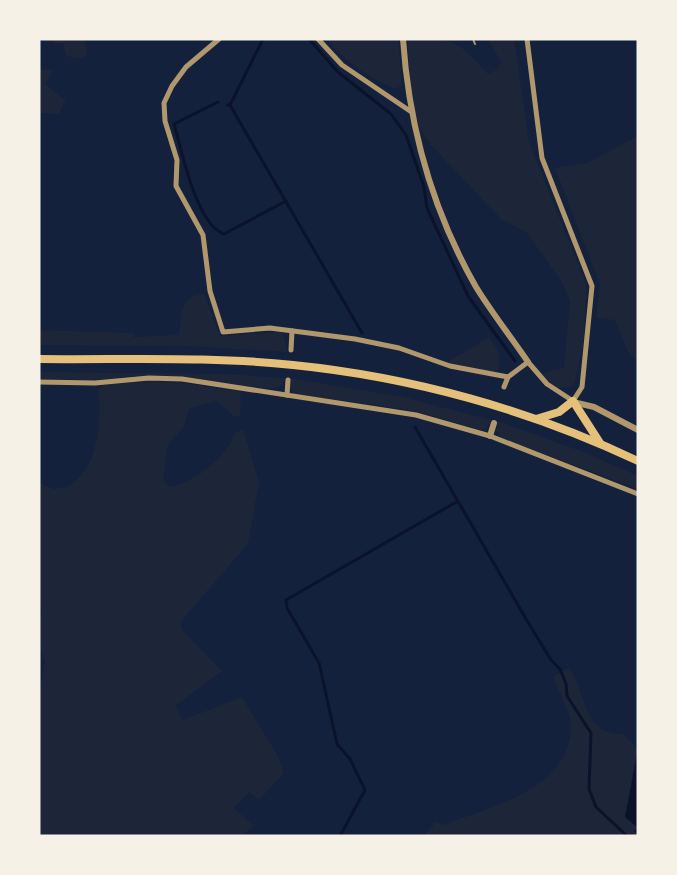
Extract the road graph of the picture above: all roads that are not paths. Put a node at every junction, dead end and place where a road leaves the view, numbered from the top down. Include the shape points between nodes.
1 (219, 39) edge
2 (318, 39) edge
3 (403, 39) edge
4 (473, 39) edge
5 (526, 39) edge
6 (475, 44) dead end
7 (410, 111) junction
8 (292, 331) junction
9 (291, 350) dead end
10 (39, 359) edge
11 (528, 362) junction
12 (508, 377) junction
13 (288, 380) dead end
14 (39, 382) edge
15 (504, 387) dead end
16 (287, 395) junction
17 (573, 401) junction
18 (536, 419) junction
19 (494, 423) dead end
20 (638, 430) edge
21 (490, 436) junction
22 (600, 443) junction
23 (638, 461) edge
24 (638, 494) edge

1 - 8 street via 186,67 164,103 165,121 177,160 176,186 203,235 210,291 223,332 270,328
2 - 7 street via 342,66
3 - 7 street
4 - 6 lane
5 - 17 street via 542,158 592,286 582,387
7 - 11 street via 418,149 458,253 485,301
8 - 9 street
8 - 12 street via 399,348 450,366
10 - 18 main road via 295,365 419,386
11 - 12 street
11 - 17 street via 547,384
12 - 15 street
13 - 16 street
14 - 16 street via 95,383 149,378
16 - 21 street via 416,414
17 - 18 main road via 559,412
17 - 20 street via 594,407
17 - 22 main road
18 - 22 main road
19 - 21 street
21 - 24 street
22 - 23 main road

